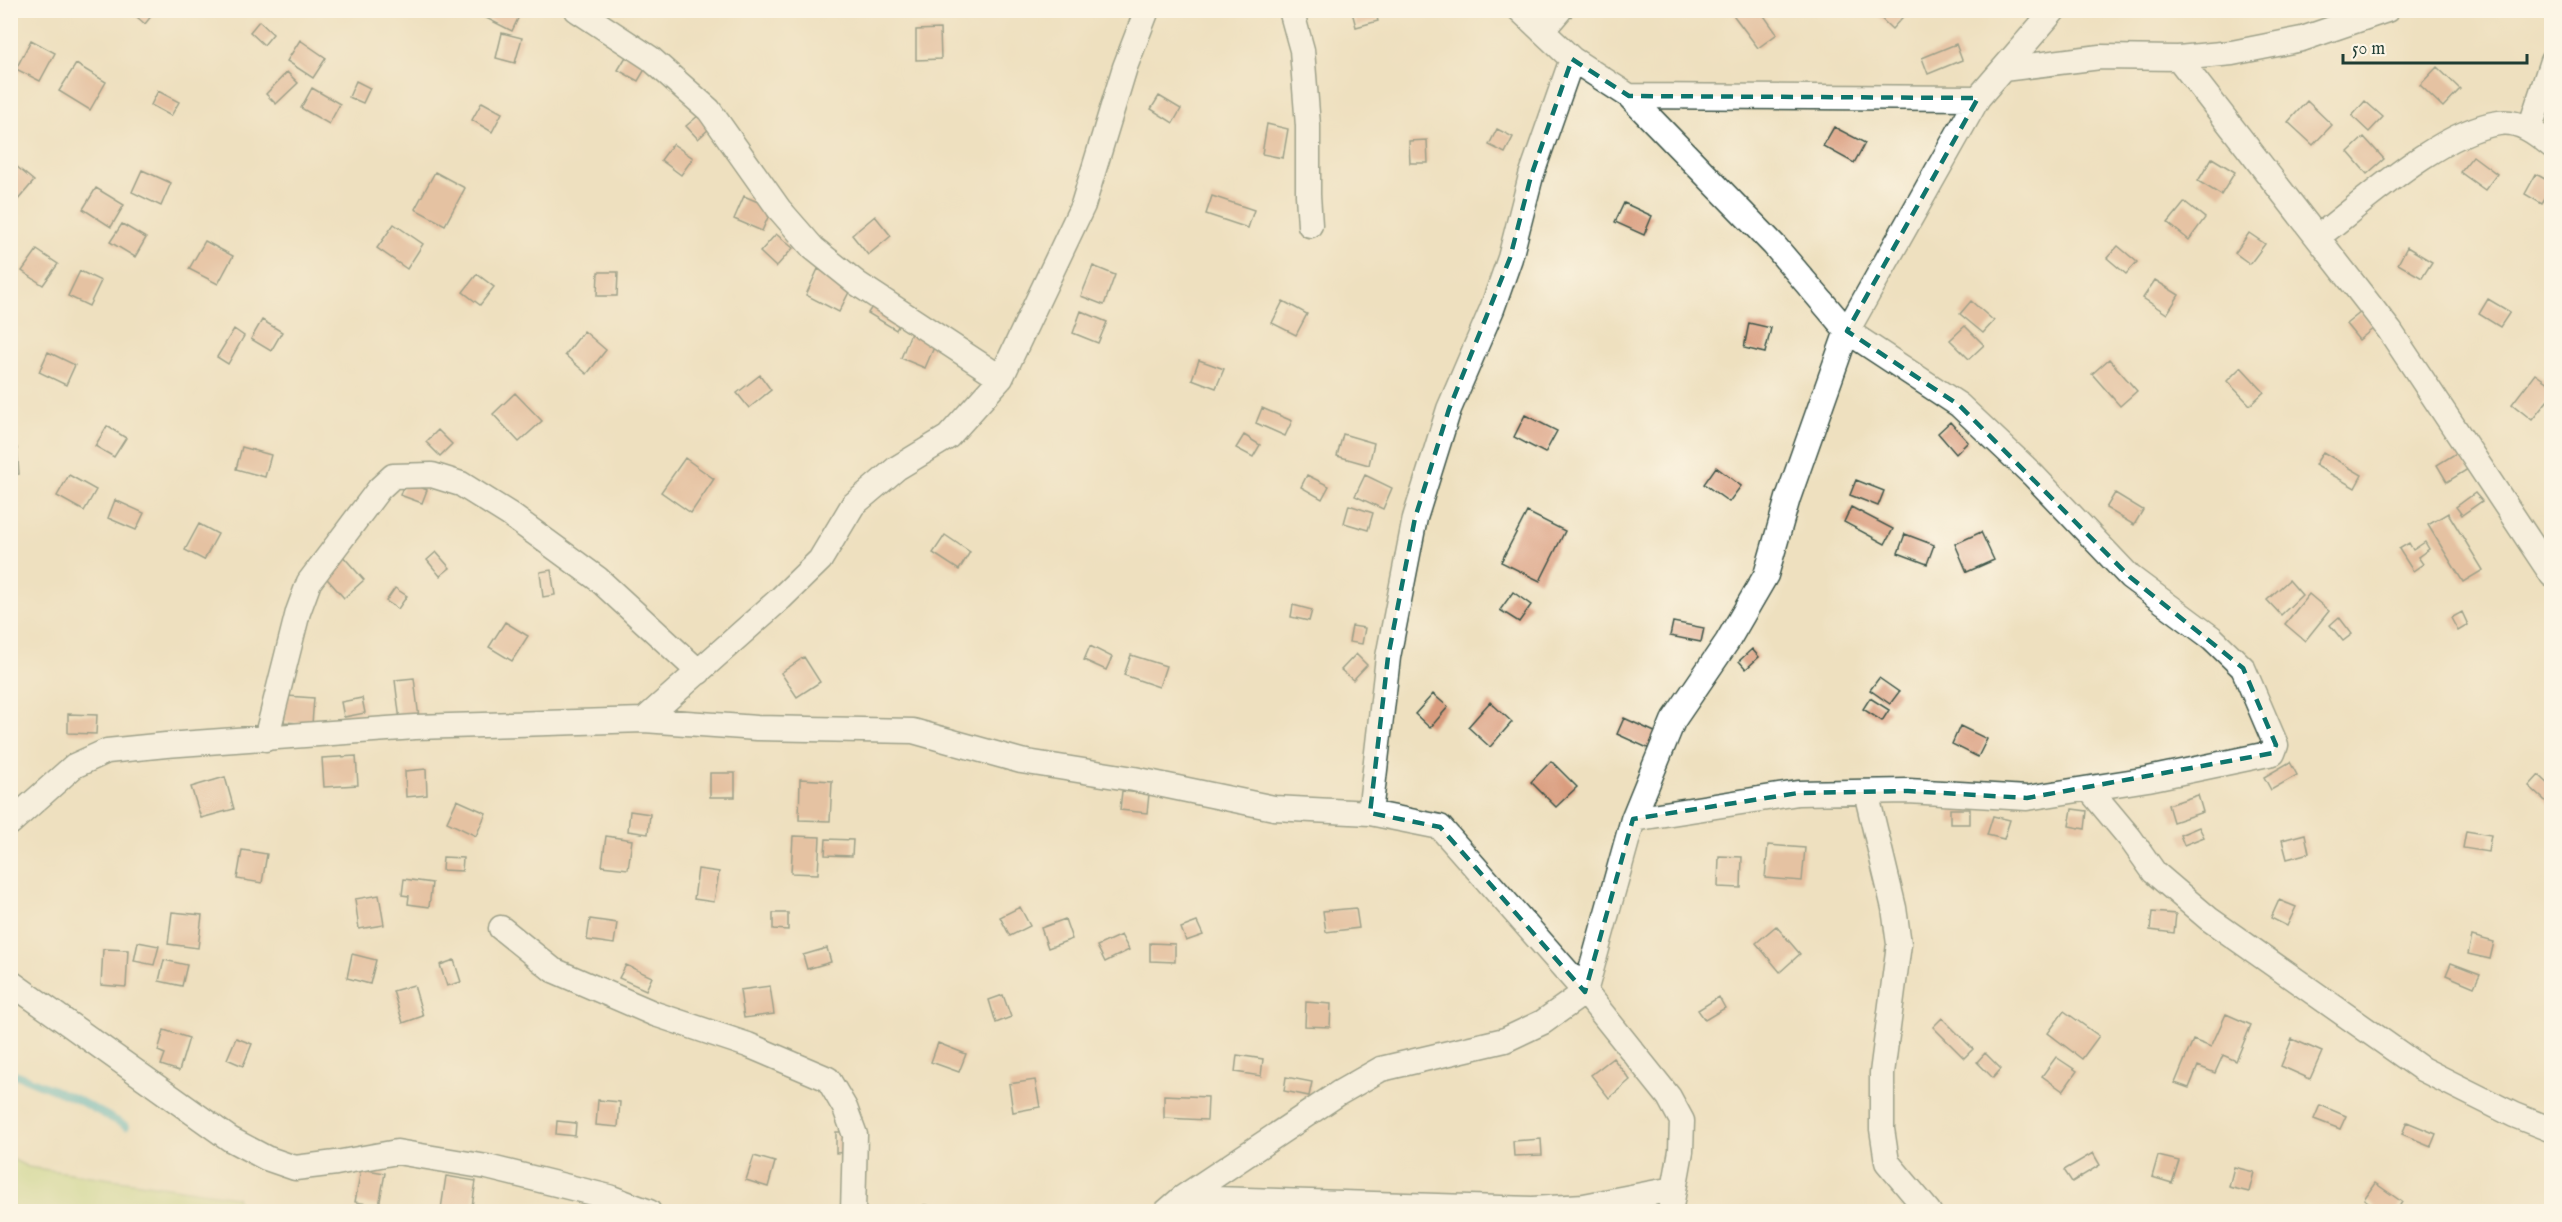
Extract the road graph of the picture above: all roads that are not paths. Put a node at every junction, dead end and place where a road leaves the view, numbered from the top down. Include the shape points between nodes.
1 (577, 10) edge
2 (1147, 10) edge
3 (1290, 10) edge
4 (1520, 10) edge
5 (1560, 10) edge
6 (2054, 10) edge
7 (2387, 10) edge
8 (1542, 31) junction
9 (2178, 58) junction
10 (1572, 59) junction
11 (2552, 61) edge
12 (2003, 69) junction
13 (1629, 96) junction
14 (1978, 98) junction
15 (2530, 128) junction
16 (2552, 146) edge
17 (1310, 225) dead end
18 (2318, 237) junction
19 (1847, 331) junction
20 (1001, 378) junction
21 (2552, 575) edge
22 (699, 672) junction
23 (644, 720) junction
24 (266, 739) junction
25 (55, 784) junction
26 (2089, 789) junction
27 (1866, 792) junction
28 (10, 799) edge
29 (1370, 813) junction
30 (1633, 819) junction
31 (10, 824) edge
32 (501, 928) dead end
33 (10, 982) edge
34 (1585, 992) junction
35 (2552, 1130) edge
36 (1671, 1200) edge
37 (1174, 1205) edge
38 (649, 1212) edge
39 (853, 1212) edge
40 (1929, 1212) edge

1 - 20 street via 650,58 709,110 779,209 813,248 858,284
2 - 20 street via 1083,205
3 - 17 street via 1302,50
4 - 8 street
5 - 8 street
6 - 12 street
7 - 9 street via 2302,39 2232,53
8 - 10 street
9 - 12 street via 2100,57
9 - 18 street
10 - 13 street
10 - 29 street via 1531,176 1510,258 1449,409 1415,518 1388,657
11 - 15 street
12 - 14 street
13 - 14 street
13 - 19 street via 1774,244
14 - 19 street
15 - 16 street
15 - 18 street via 2501,123 2454,138
18 - 21 street via 2390,331
19 - 26 street via 1959,405 2033,475 2130,577 2212,638 2243,668 2274,738 2273,753
19 - 30 street via 1788,498 1766,575 1727,642 1673,721
20 - 22 street via 948,437 897,468 853,505 820,560
22 - 23 street
22 - 24 street via 598,579 509,514 461,484 432,475 393,476 309,582
23 - 24 street via 414,727
23 - 29 street via 757,728 913,731 1021,761 1274,808
24 - 25 street via 107,751 74,766
25 - 28 street
25 - 31 street
26 - 27 street via 2026,798
26 - 35 street via 2154,872 2209,919 2422,1070
27 - 30 street via 1798,793
27 - 40 street via 1899,944 1882,1073 1882,1129 1887,1162
29 - 34 street via 1440,827
30 - 34 street
32 - 39 street via 553,970 655,1014 748,1045 828,1079 855,1135
33 - 38 street via 230,1139 266,1158 295,1168 398,1152 487,1167 609,1197
34 - 36 street via 1670,1097 1682,1121 1681,1151
34 - 37 street via 1543,1022 1505,1040 1381,1068
36 - 37 street via 1532,1209

